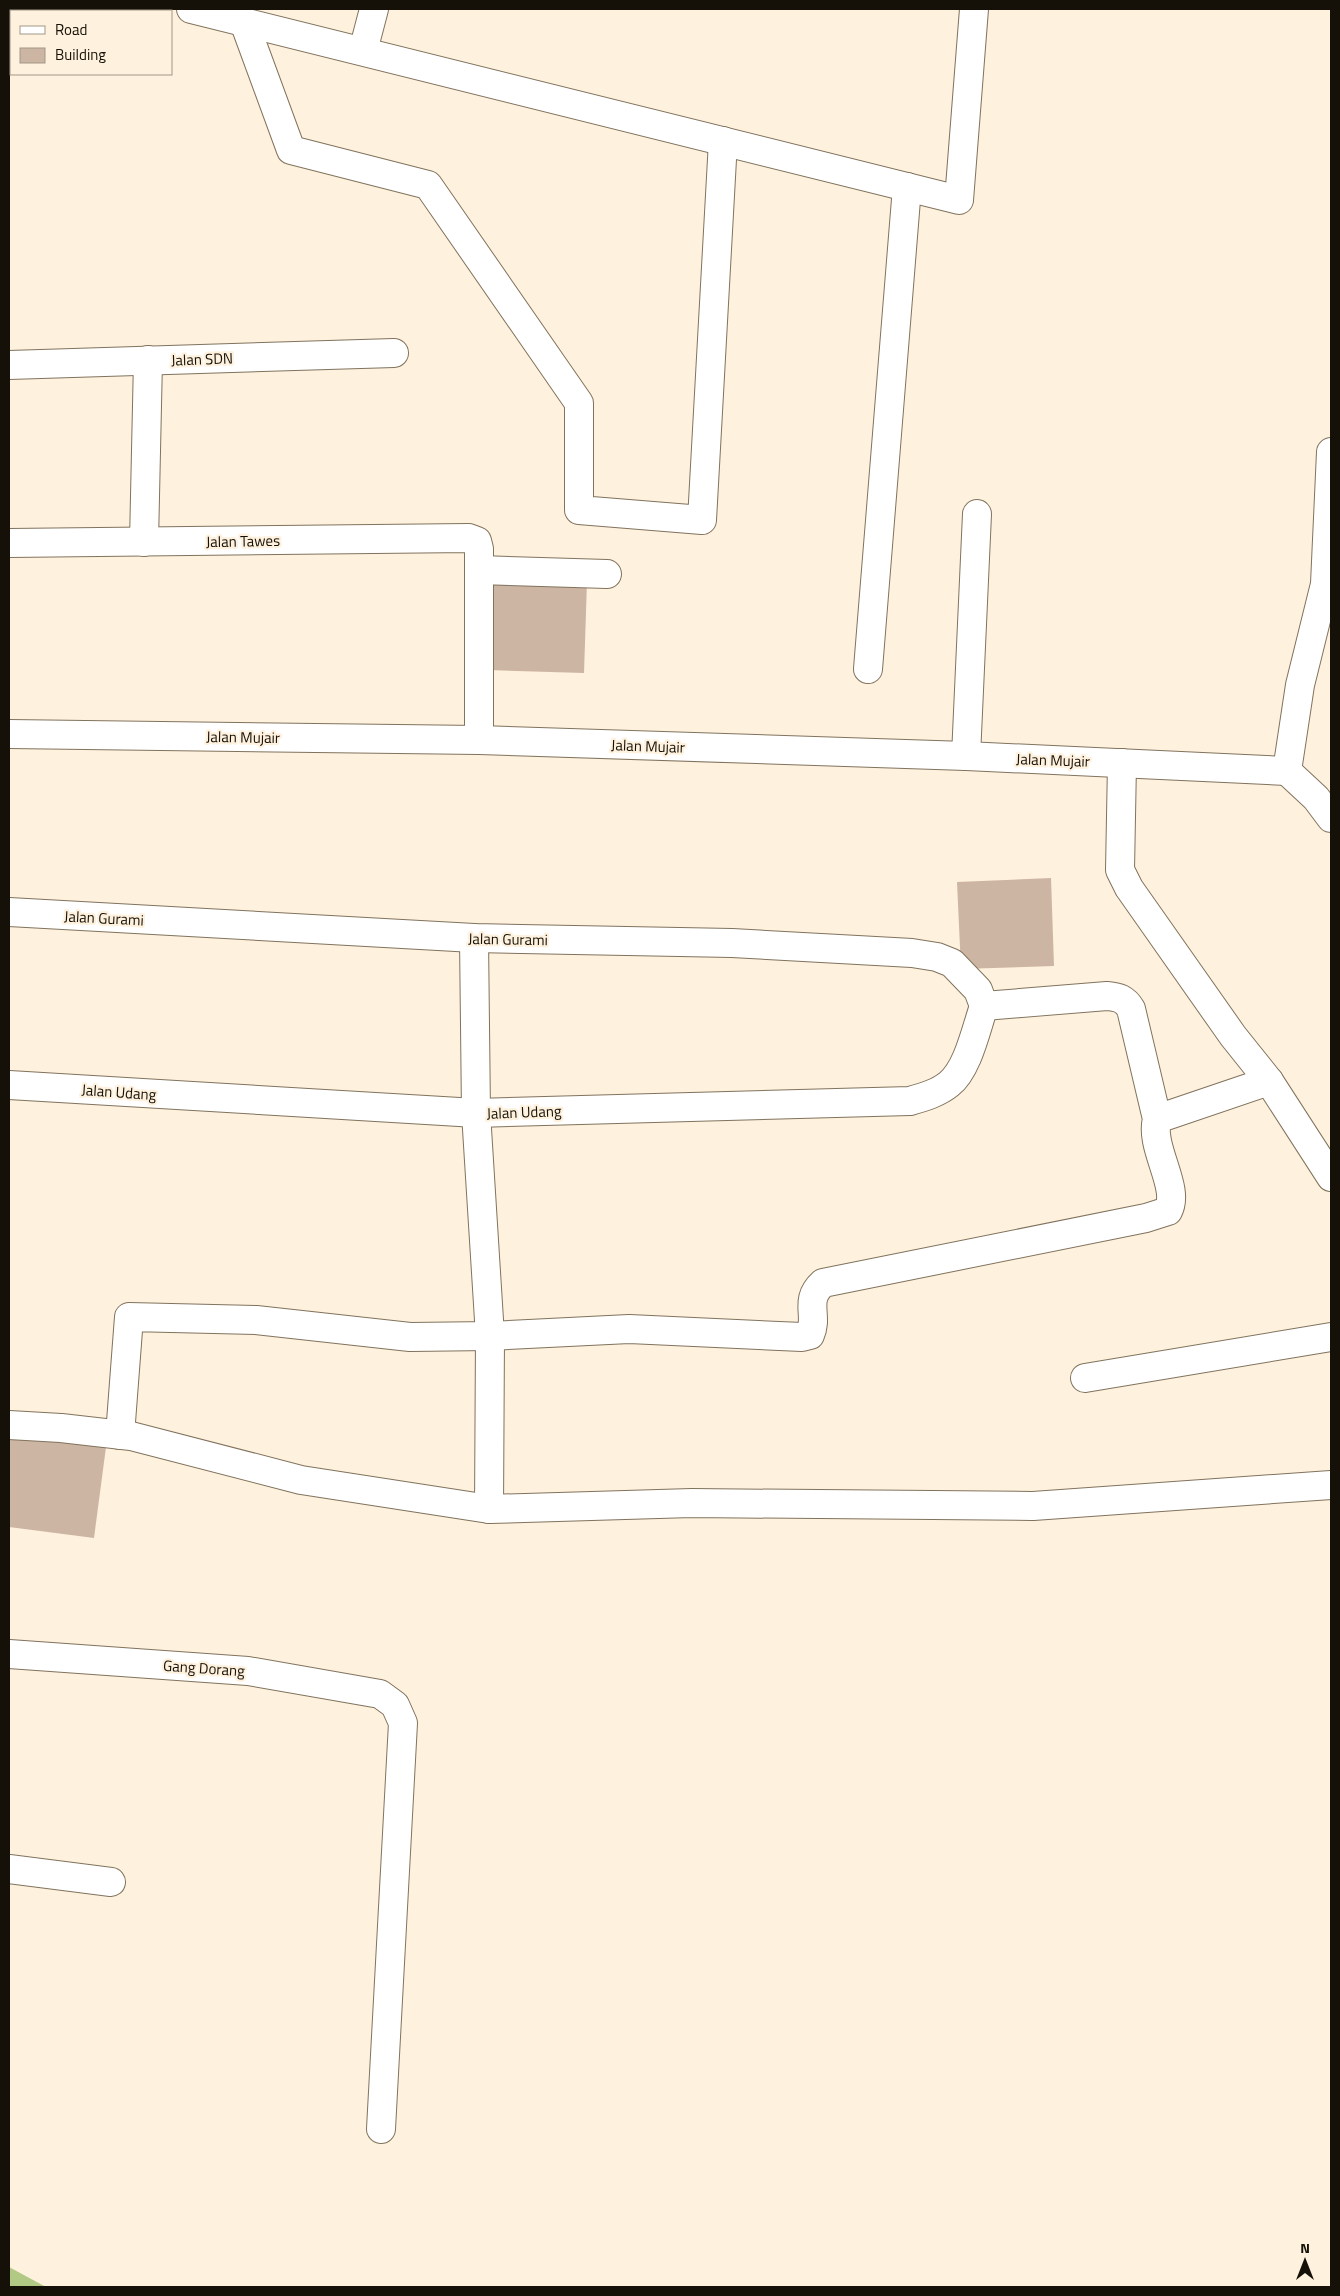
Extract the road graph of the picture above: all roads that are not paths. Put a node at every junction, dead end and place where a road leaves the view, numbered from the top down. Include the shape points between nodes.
1 (191, 9) edge
2 (374, 9) edge
3 (966, 11) edge
4 (244, 22) junction
5 (363, 51) junction
6 (723, 141) junction
7 (907, 187) junction
8 (394, 353) dead end
9 (148, 360) junction
10 (9, 365) edge
11 (1331, 452) edge
12 (977, 514) dead end
13 (144, 542) junction
14 (9, 543) edge
15 (479, 570) junction
16 (607, 574) dead end
17 (868, 669) dead end
18 (9, 734) edge
19 (479, 740) junction
20 (966, 756) junction
21 (1127, 763) junction
22 (1286, 771) junction
23 (1331, 818) edge
24 (9, 912) edge
25 (474, 938) junction
26 (984, 1006) junction
27 (1269, 1081) junction
28 (9, 1085) edge
29 (476, 1114) junction
30 (1157, 1119) junction
31 (1331, 1177) edge
32 (490, 1336) junction
33 (1331, 1336) edge
34 (1085, 1378) dead end
35 (9, 1425) edge
36 (120, 1435) junction
37 (1331, 1485) edge
38 (488, 1509) junction
39 (9, 1654) edge
40 (9, 1869) edge
41 (111, 1882) dead end
42 (381, 2129) dead end

1 - 4 street
2 - 5 street
3 - 7 street via 959,200
4 - 5 street
4 - 6 street via 290,150 428,185 580,402 580,510 702,520
5 - 6 street
6 - 7 street
7 - 17 street
8 - 9 street, Jalan SDN
9 - 10 street, Jalan SDN
9 - 13 street
11 - 22 street via 1325,584 1300,685
12 - 20 street
13 - 14 street, Jalan Tawes
13 - 15 street, Jalan Tawes via 469,538 477,541 480,549
15 - 16 street
15 - 19 street
18 - 19 street, Jalan Mujair
19 - 20 street, Jalan Mujair
20 - 21 street, Jalan Mujair
21 - 22 street, Jalan Mujair
21 - 27 street via 1120,870 1129,888 1222,1020
22 - 23 street via 1316,798
24 - 25 street, Jalan Gurami
25 - 26 street, Jalan Gurami via 732,943 920,954 952,963 978,990
25 - 29 street
26 - 29 street, Jalan Udang via 962,1069 950,1084 910,1101
26 - 30 street via 1107,996 1128,1002
27 - 30 street
27 - 31 street
28 - 29 street, Jalan Udang
29 - 32 street
30 - 32 street via 1155,1132 1172,1199 1168,1211 823,1283 815,1290 811,1301 813,1328 810,1335 629,1329
32 - 36 street via 410,1337 256,1320 129,1317
32 - 38 street
33 - 34 street
35 - 36 street
36 - 38 street via 301,1480
37 - 38 street via 1033,1506 692,1503
39 - 42 street, Gang Dorang via 248,1671 380,1694 395,1705 404,1723
40 - 41 street

